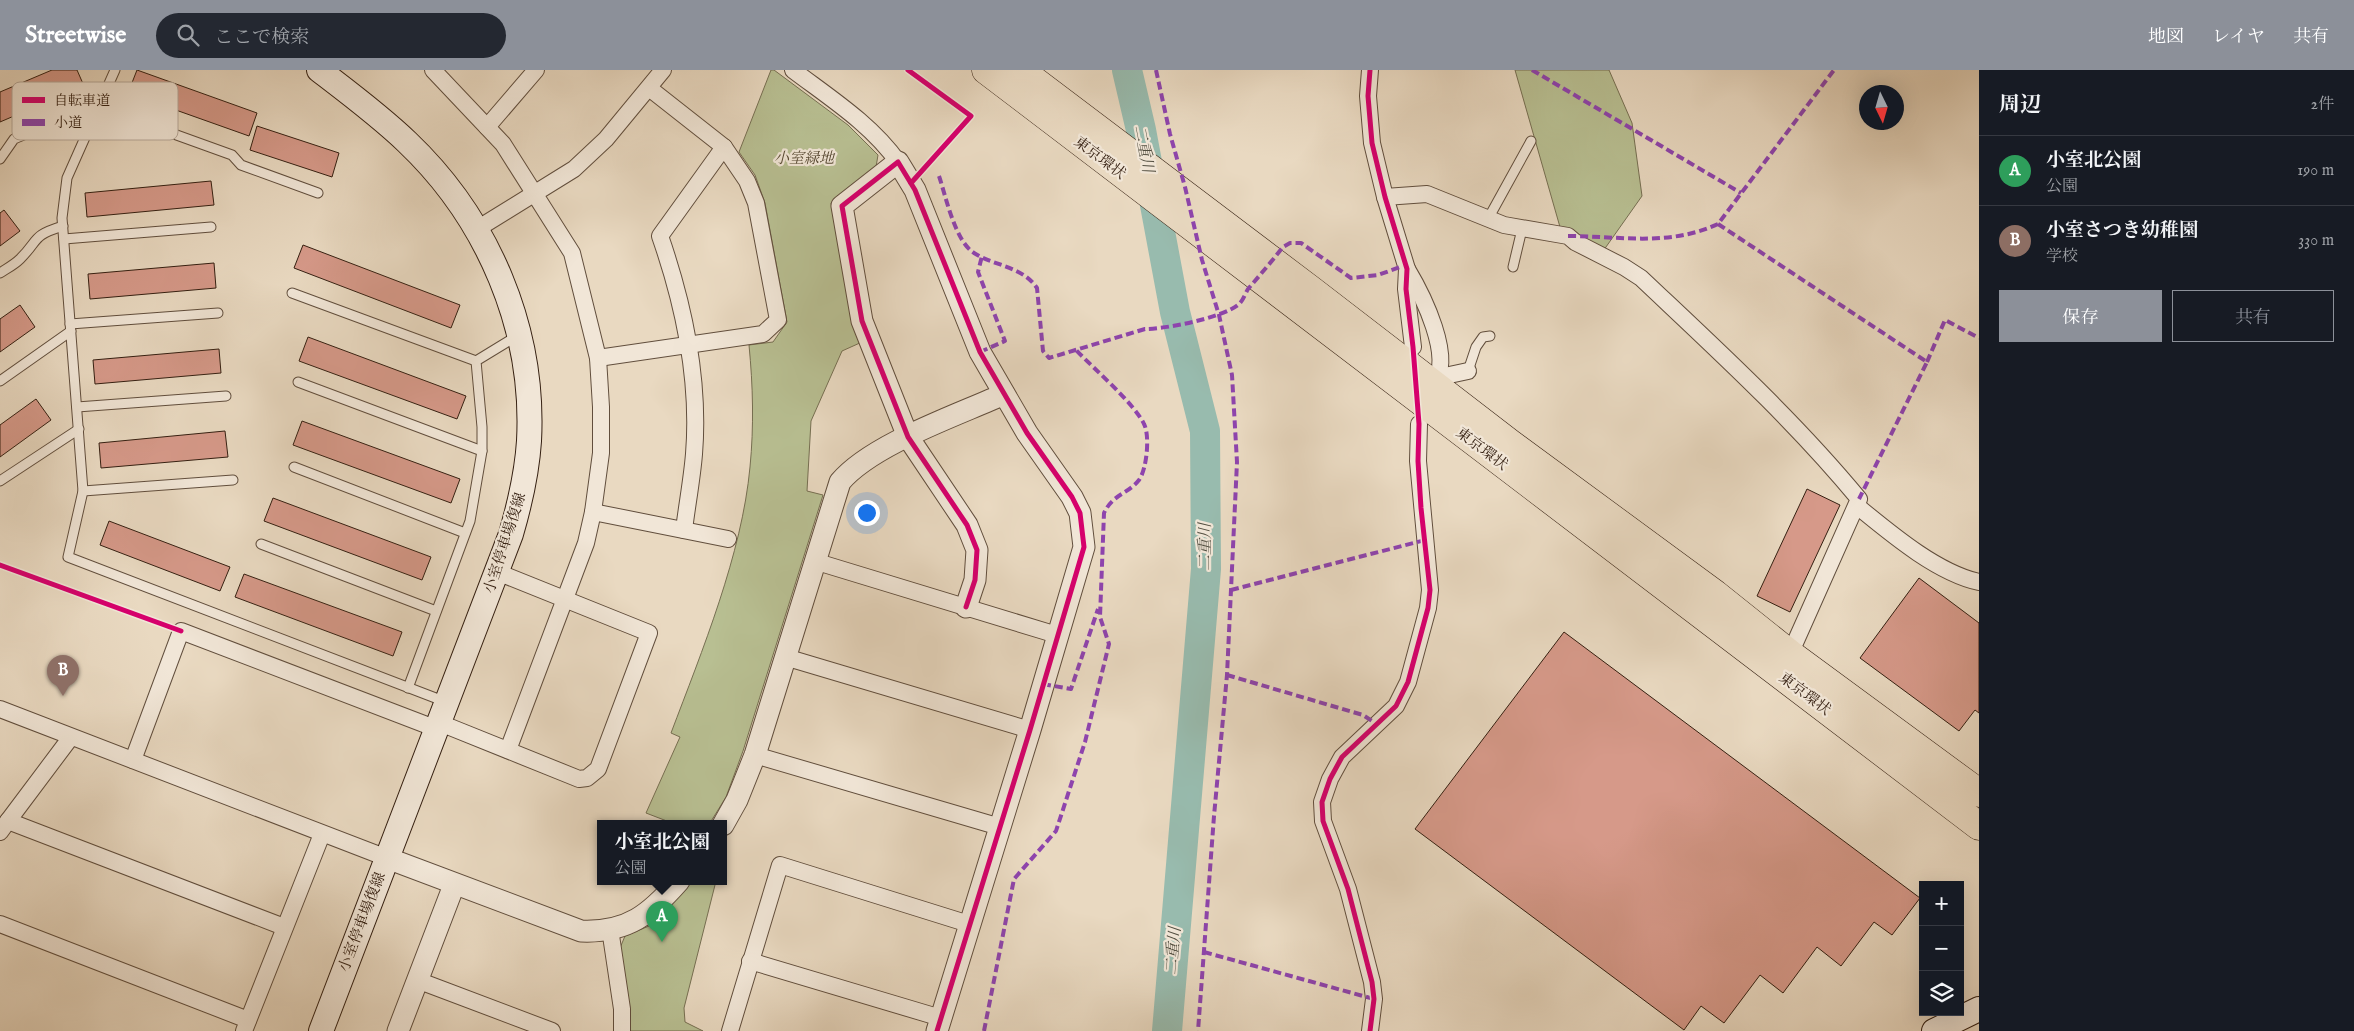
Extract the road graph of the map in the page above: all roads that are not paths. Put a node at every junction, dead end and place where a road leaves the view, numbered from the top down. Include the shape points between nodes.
1 (115, 70) edge
2 (321, 70) edge
3 (433, 70) edge
4 (536, 70) edge
5 (663, 70) edge
6 (793, 70) edge
7 (986, 70) edge
8 (1020, 70) edge
9 (1370, 70) edge
10 (110, 82) edge
11 (649, 88) junction
12 (487, 126) junction
13 (178, 137) edge
14 (13, 140) edge
15 (84, 140) edge
16 (1531, 140) dead end
17 (724, 147) junction
18 (3, 148) edge
19 (0, 159) edge
20 (898, 162) junction
21 (318, 193) dead end
22 (536, 193) junction
23 (1385, 197) junction
24 (1488, 219) junction
25 (63, 226) junction
26 (211, 227) dead end
27 (477, 229) junction
28 (1522, 229) junction
29 (64, 239) junction
30 (1512, 267) dead end
31 (1407, 269) junction
32 (0, 274) edge
33 (292, 293) dead end
34 (218, 313) dead end
35 (71, 327) junction
36 (520, 335) junction
37 (1490, 336) dead end
38 (689, 345) junction
39 (1414, 346) dead end
40 (598, 358) junction
41 (476, 361) junction
42 (1468, 371) joint
43 (0, 381) edge
44 (1436, 381) junction
45 (298, 382) dead end
46 (1004, 394) junction
47 (226, 396) dead end
48 (77, 406) junction
49 (1419, 424) dead end
50 (79, 429) junction
51 (908, 437) junction
52 (482, 451) junction
53 (294, 467) dead end
54 (233, 480) dead end
55 (0, 481) edge
56 (84, 491) junction
57 (1857, 506) junction
58 (593, 512) junction
59 (684, 530) junction
60 (465, 533) junction
61 (728, 539) dead end
62 (261, 544) dead end
63 (814, 561) junction
64 (497, 572) junction
65 (1979, 582) edge
66 (567, 600) junction
67 (966, 607) junction
68 (436, 611) junction
69 (1057, 635) junction
70 (1790, 654) junction
71 (785, 657) junction
72 (408, 688) junction
73 (0, 709) edge
74 (442, 718) junction
75 (1030, 730) junction
76 (71, 737) junction
77 (508, 750) junction
78 (755, 755) junction
79 (133, 760) junction
80 (1979, 793) edge
81 (726, 820) edge
82 (1978, 824) edge
83 (4, 826) edge
84 (1000, 827) junction
85 (322, 834) junction
86 (387, 858) junction
87 (454, 885) junction
88 (675, 885) edge
89 (0, 924) edge
90 (969, 924) junction
91 (284, 927) junction
92 (610, 929) junction
93 (750, 961) junction
94 (417, 980) junction
95 (1979, 1009) edge
96 (939, 1025) edge
97 (246, 1026) edge
98 (321, 1031) edge
99 (398, 1031) edge
100 (552, 1031) edge
101 (622, 1031) edge
102 (730, 1031) edge
103 (1370, 1031) edge
104 (1934, 1031) edge

1 - 10 lane
2 - 27 main road, 小室停車場復線 via 407,142 458,200
3 - 12 street
4 - 12 street
5 - 11 street
6 - 20 street via 853,116 886,146
7 - 82 highway, 東京環状
8 - 44 highway, 東京環状
9 - 23 street via 1368,96 1372,143
11 - 17 street
11 - 22 street via 606,139 574,169
12 - 22 street
13 - 21 lane via 232,155 241,165
14 - 18 lane
15 - 25 lane via 67,178
16 - 24 lane
17 - 38 street via 660,236 677,284
17 - 38 street via 747,181 756,203 778,320 763,334
18 - 19 lane
20 - 46 street via 915,190 980,352
20 - 51 street via 842,206 862,321
22 - 27 street
22 - 40 street via 572,253
23 - 24 street via 1427,194
23 - 31 street
24 - 28 street
25 - 29 lane
25 - 32 lane via 36,237 20,259
26 - 29 lane
27 - 36 main road, 小室停車場復線 via 508,295
28 - 30 lane
28 - 57 street via 1568,236 1641,278 1821,453 1859,498
29 - 35 lane
31 - 39 street via 1406,289
31 - 44 street via 1420,291 1440,349
33 - 41 lane
34 - 35 lane
35 - 43 lane
35 - 48 lane
36 - 41 lane
36 - 64 main road, 小室停車場復線 via 529,407 529,442 521,501
37 - 42 lane via 1483,336 1476,347
38 - 40 street
38 - 59 street via 694,453
40 - 58 street via 601,453
41 - 52 lane
42 - 44 street
44 - 70 highway, 東京環状 via 1510,444 1715,594
45 - 52 lane
46 - 51 street
46 - 69 street via 1080,513 1084,547
47 - 48 lane
48 - 50 lane
49 - 103 street via 1418,461 1430,590 1428,608 1408,682 1396,706 1342,757 1322,802 1322,821 1348,889 1372,982 1374,999
50 - 55 lane
50 - 56 lane
51 - 63 street via 858,463 840,482
51 - 67 street via 967,525 977,550 975,580
52 - 60 lane
53 - 60 lane
54 - 56 lane
56 - 72 lane via 68,557
57 - 65 street via 1896,538 1959,576
57 - 70 street
58 - 59 street
58 - 66 street
59 - 61 street
60 - 68 lane
62 - 68 lane
63 - 67 street
63 - 71 street
64 - 66 street
64 - 74 main road, 小室停車場復線
66 - 77 street
66 - 77 street via 650,633 598,769 587,778 579,779
67 - 69 street
68 - 72 lane
69 - 75 street
70 - 80 highway, 東京環状
71 - 75 street
71 - 78 street
72 - 74 lane
73 - 76 street
74 - 77 street
74 - 79 street via 181,631
74 - 86 main road, 小室停車場復線
75 - 84 street
76 - 79 street
76 - 83 street
78 - 81 street
78 - 84 street
79 - 85 street
83 - 91 street
84 - 90 street
85 - 86 street
85 - 91 street
86 - 87 street
86 - 98 main road, 小室停車場復線
87 - 92 street via 569,928 592,932
87 - 94 street
88 - 92 street via 641,918 626,926
89 - 97 street
90 - 93 street via 780,866
90 - 96 street
91 - 97 street
92 - 101 street via 622,1009
93 - 96 street
93 - 102 street
94 - 99 street
94 - 100 street
95 - 104 main road

